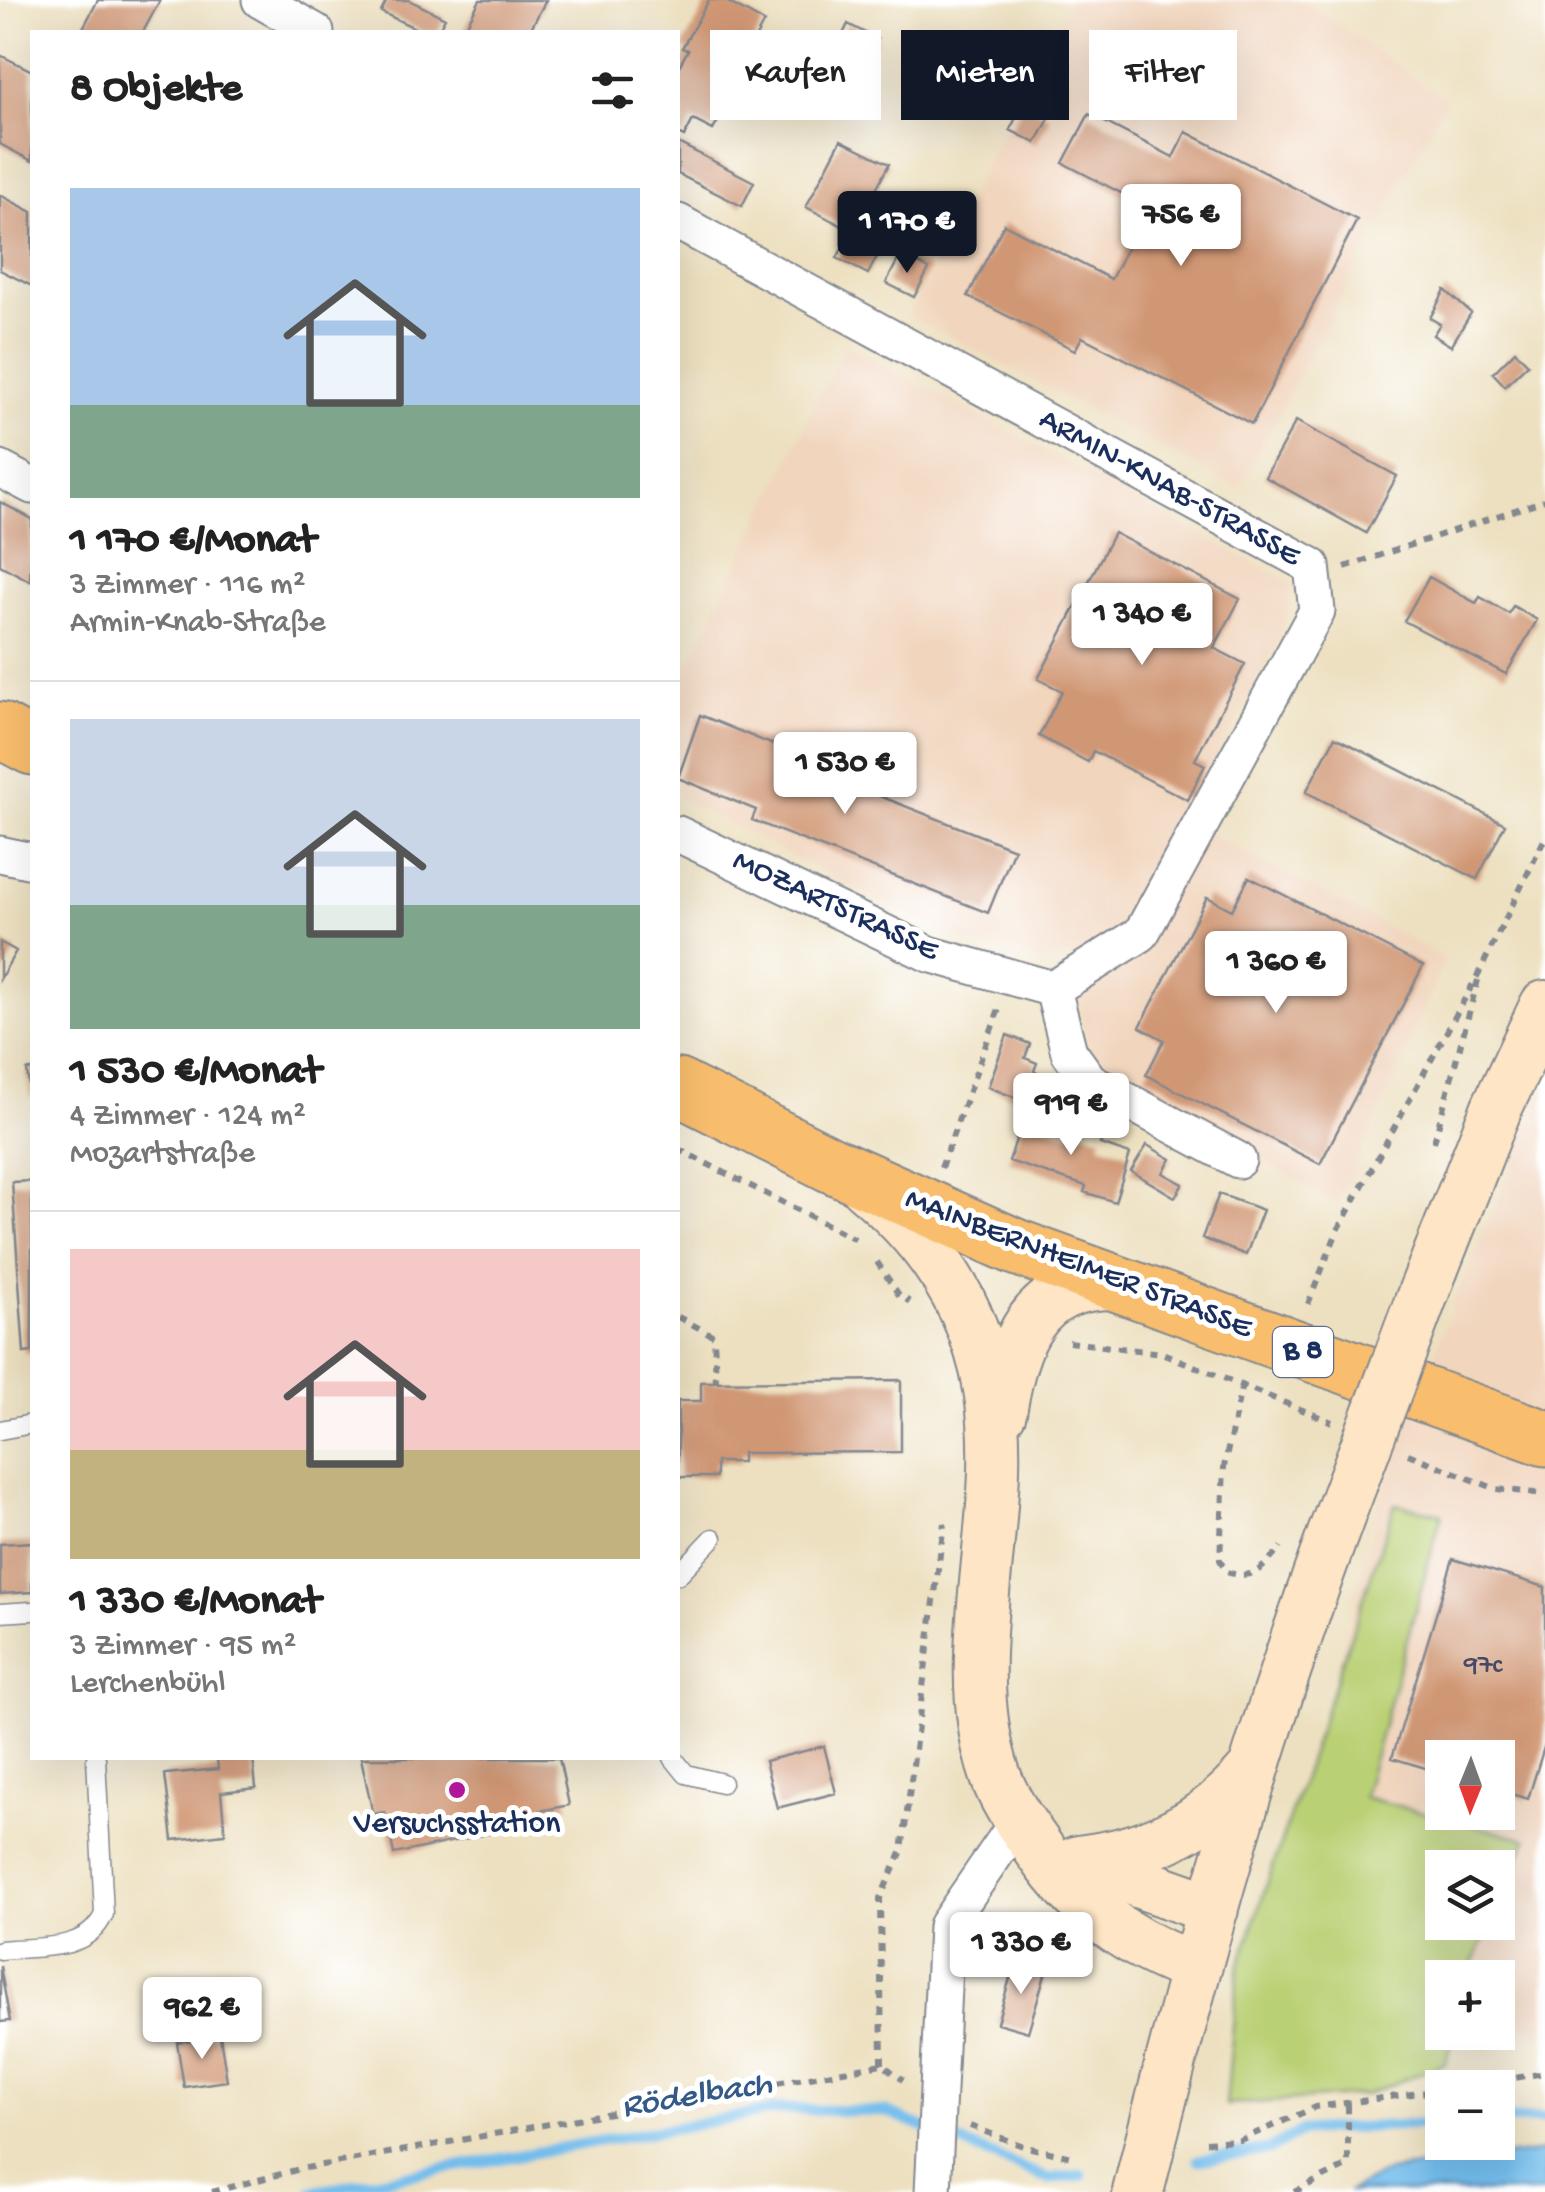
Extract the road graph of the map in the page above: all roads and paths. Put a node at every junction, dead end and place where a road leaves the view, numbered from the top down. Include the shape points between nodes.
1 (260, 0) edge
2 (312, 30) edge
3 (680, 223) edge
4 (0, 470) edge
5 (30, 485) edge
6 (1545, 500) edge
7 (1315, 577) junction
8 (0, 730) edge
9 (30, 746) edge
10 (680, 835) edge
11 (1545, 838) edge
12 (0, 854) edge
13 (30, 861) edge
14 (1481, 969) junction
15 (1011, 977) junction
16 (1053, 989) junction
17 (1545, 1006) edge
18 (680, 1088) edge
19 (680, 1150) edge
20 (1429, 1158) dead end
21 (1238, 1160) dead end
22 (830, 1164) junction
23 (940, 1172) dead end
24 (1115, 1284) junction
25 (1305, 1311) dead end
26 (680, 1317) edge
27 (971, 1323) junction
28 (1024, 1329) junction
29 (716, 1382) dead end
30 (1242, 1384) junction
31 (30, 1424) edge
32 (1343, 1426) dead end
33 (0, 1430) edge
34 (1545, 1438) edge
35 (1393, 1448) dead end
36 (993, 1456) junction
37 (1545, 1494) edge
38 (946, 1504) dead end
39 (712, 1538) dead end
40 (1283, 1544) dead end
41 (680, 1573) edge
42 (30, 1611) edge
43 (0, 1613) edge
44 (96, 1760) edge
45 (676, 1760) edge
46 (1256, 1767) junction
47 (722, 1784) dead end
48 (1024, 1829) junction
49 (1078, 1861) junction
50 (1213, 1909) junction
51 (0, 1950) edge
52 (1196, 1968) junction
53 (882, 2064) junction
54 (1545, 2073) edge
55 (1515, 2078) edge
56 (1425, 2093) edge
57 (1348, 2104) junction
58 (936, 2115) junction
59 (1206, 2142) dead end
60 (1072, 2157) dead end
61 (934, 2186) edge
62 (212, 2192) edge
63 (1138, 2192) edge
64 (1294, 2192) edge

1 - 2 street
3 - 7 street, ARMIN-KNAB-STRASSE via 1312,566
4 - 5 street
6 - 7 path
7 - 16 street, ARMIN-KNAB-STRASSE via 1317,612 1140,934
8 - 9 main road
10 - 15 street, MOZARTSTRASSE via 929,954
11 - 14 path
12 - 13 street
14 - 20 path
14 - 25 path via 1337,1232
15 - 16 street, MOZARTSTRASSE
15 - 23 path
16 - 21 street via 1069,1052 1090,1080
17 - 46 main road, bridge via 1497,1106 1424,1291 1295,1633
18 - 22 main road, MAINBERNHEIMER STRASSE / B 8
19 - 27 path via 856,1239 899,1294 931,1316
22 - 24 main road, MAINBERNHEIMER STRASSE / B 8
22 - 27 main road via 914,1232
24 - 28 main road via 1072,1290
24 - 34 main road, MAINBERNHEIMER STRASSE / B 8
26 - 29 path via 714,1336
27 - 36 main road via 990,1389
28 - 30 path via 1162,1354
28 - 36 main road
30 - 32 path
30 - 40 path via 1224,1467 1220,1560 1226,1572 1242,1578 1260,1571
31 - 33 lane
35 - 37 path via 1496,1489
36 - 48 main road via 981,1688 988,1752
38 - 53 path via 902,1851 880,1898
39 - 41 lane
42 - 43 lane
44 - 51 lane via 104,1914 96,1933 78,1942
45 - 47 lane via 686,1774
46 - 49 main road via 1215,1810 1165,1840
46 - 50 main road
48 - 49 main road
48 - 52 main road via 1084,1906 1125,1937
48 - 58 street via 946,1926
49 - 50 main road
50 - 52 main road
52 - 63 main road
53 - 58 path
53 - 62 path via 300,2169
54 - 55 path
56 - 57 path
57 - 59 path via 1293,2114 1240,2140
57 - 64 path via 1348,2165
58 - 60 path
58 - 61 street

